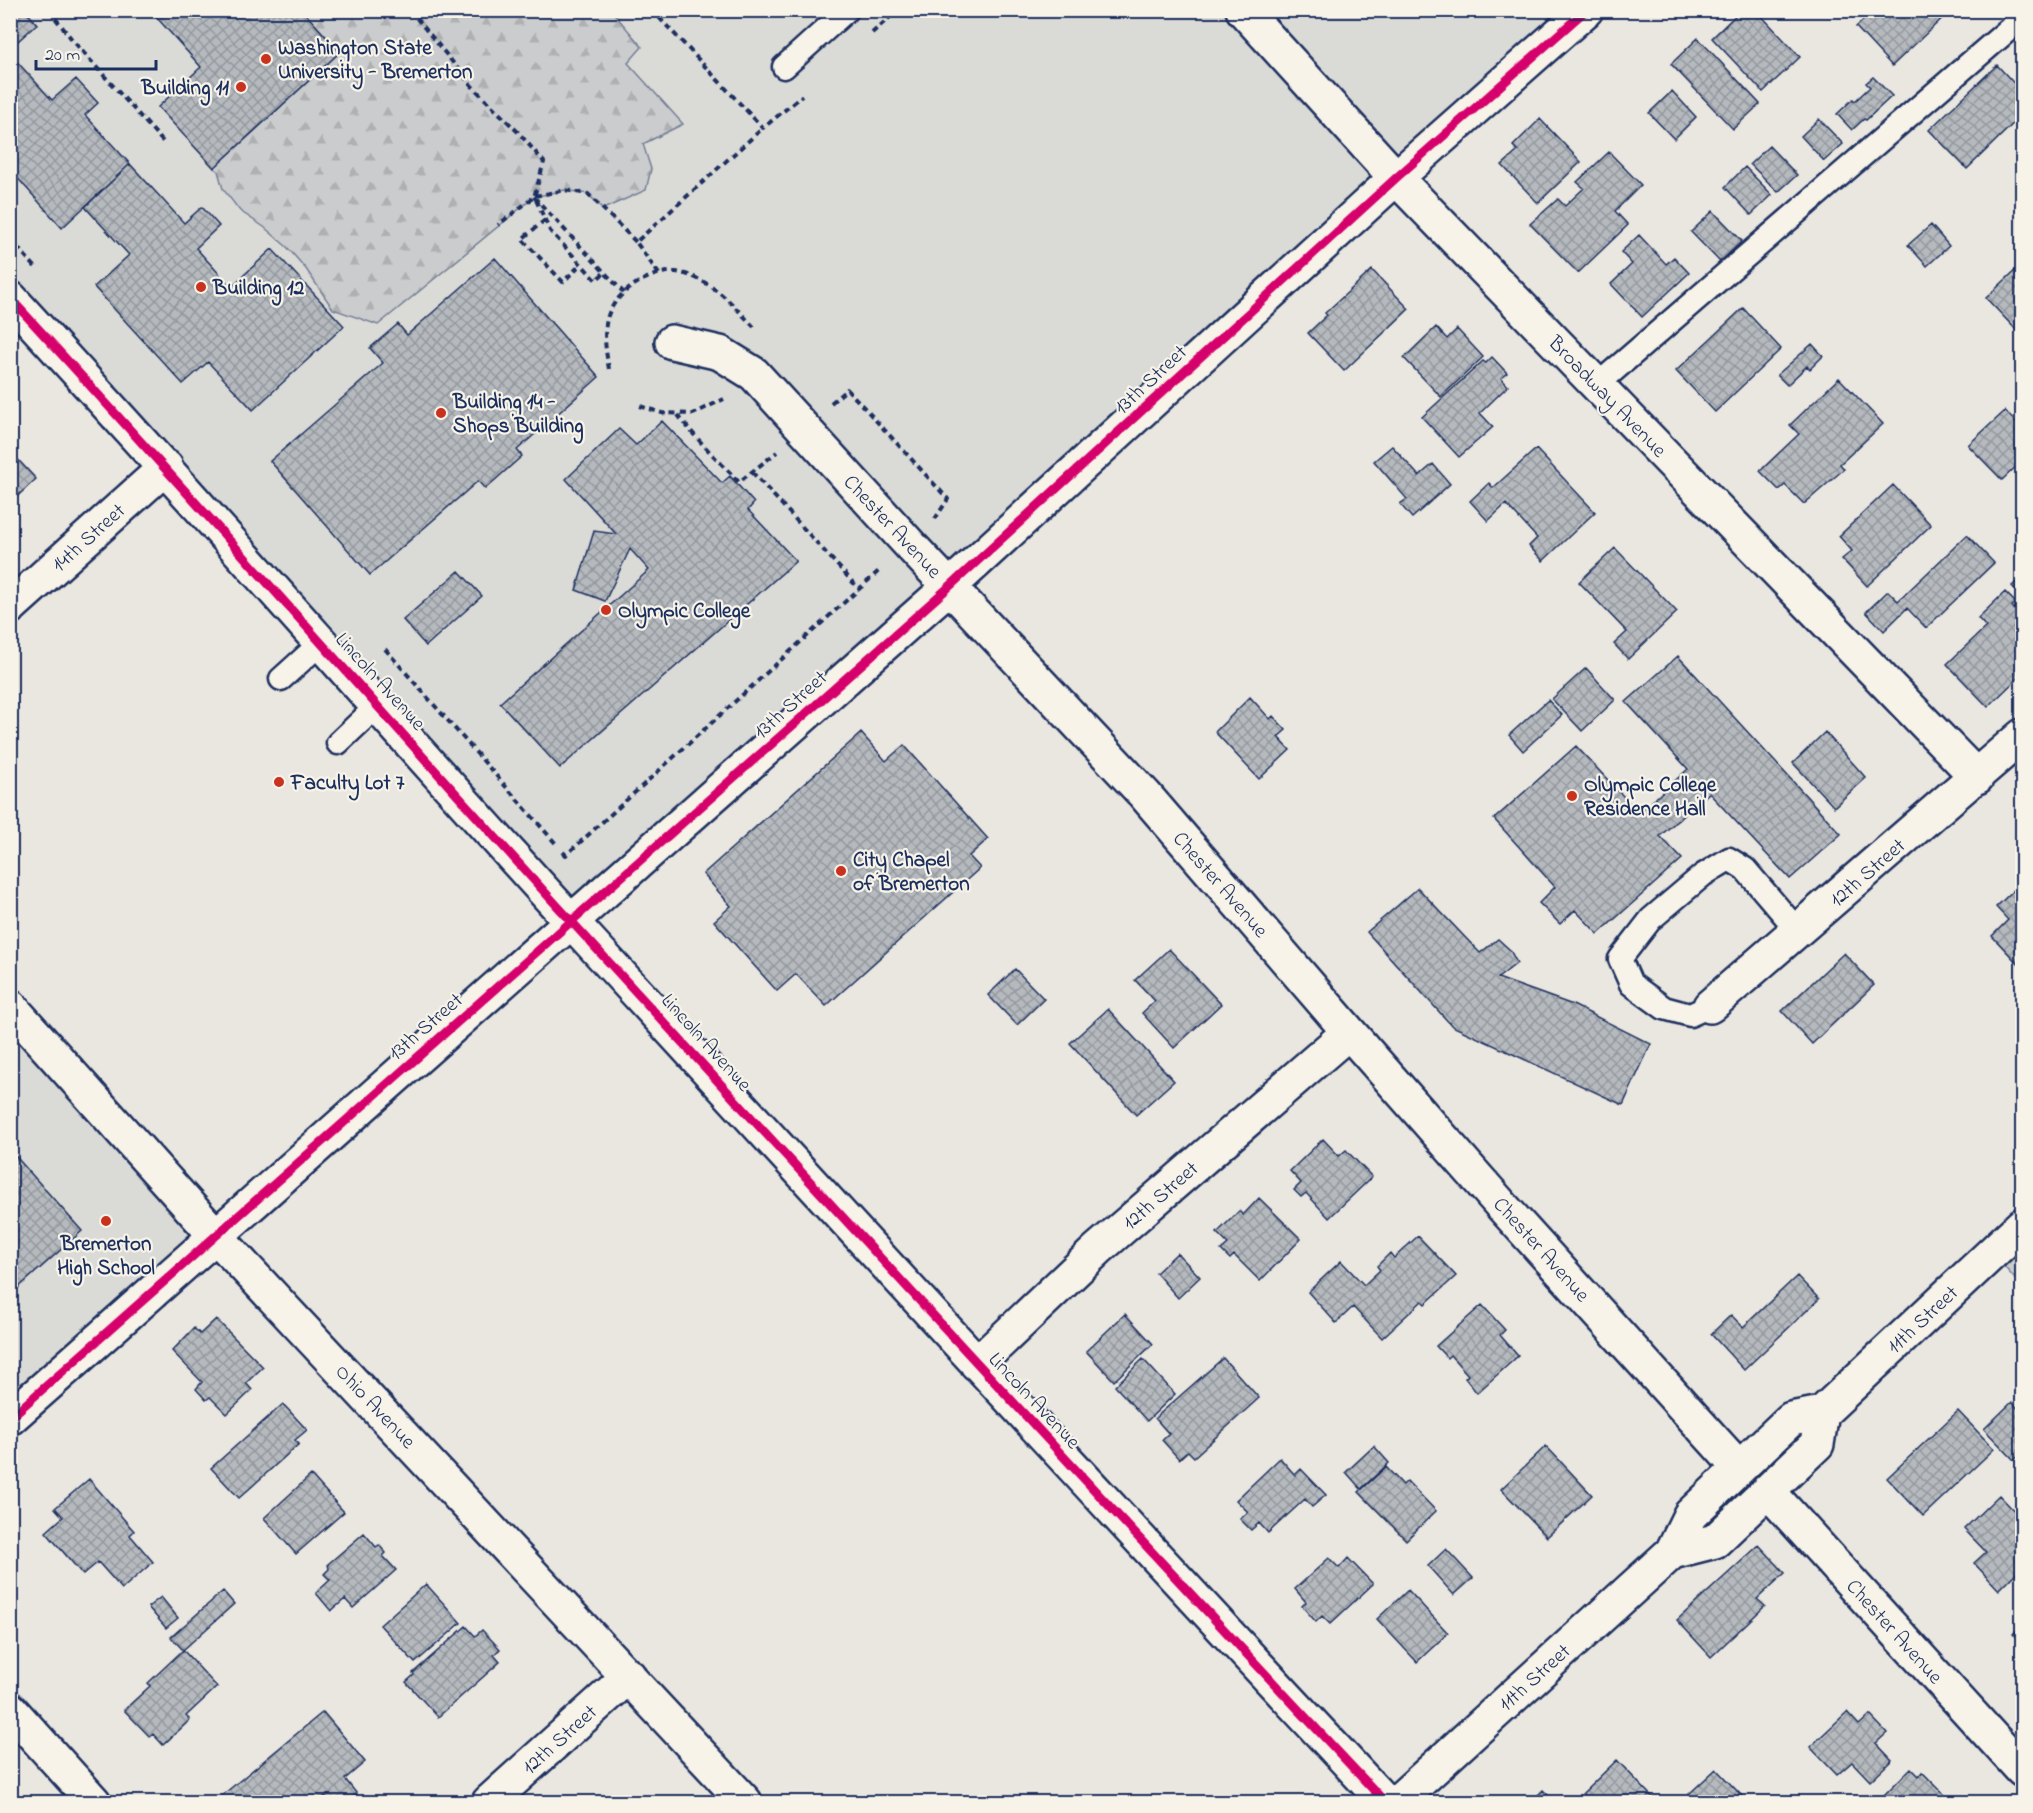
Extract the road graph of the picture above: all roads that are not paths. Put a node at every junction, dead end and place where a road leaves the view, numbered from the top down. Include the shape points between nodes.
1 (847, 10) edge
2 (1243, 10) edge
3 (1579, 13) edge
4 (2022, 18) edge
5 (784, 67) dead end
6 (1396, 178) junction
7 (10, 298) edge
8 (672, 342) dead end
9 (1598, 385) junction
10 (166, 467) junction
11 (949, 587) junction
12 (10, 607) edge
13 (322, 642) junction
14 (280, 679) dead end
15 (378, 705) junction
16 (2022, 736) edge
17 (338, 743) dead end
18 (1977, 777) junction
19 (572, 921) junction
20 (1798, 931) junction
21 (10, 1006) edge
22 (1710, 1006) joint
23 (1349, 1032) junction
24 (2022, 1225) edge
25 (215, 1235) junction
26 (976, 1364) junction
27 (1822, 1413) junction
28 (10, 1418) edge
29 (1739, 1468) junction
30 (1768, 1491) junction
31 (1672, 1552) junction
32 (629, 1676) junction
33 (10, 1709) edge
34 (2022, 1770) edge
35 (94, 1803) edge
36 (489, 1803) edge
37 (745, 1803) edge
38 (1385, 1803) edge
39 (1397, 1803) edge

1 - 5 lane
2 - 6 street, Broadway Avenue
3 - 6 street, 13th Street
4 - 9 lane
6 - 9 street, Broadway Avenue
6 - 11 street, 13th Street
7 - 10 street, Lincoln Avenue
8 - 11 street, Chester Avenue via 720,353 754,374
9 - 18 street, Broadway Avenue
10 - 12 street, 14th Street
10 - 13 street, Lincoln Avenue
11 - 19 street, 13th Street
11 - 23 street, Chester Avenue via 1145,795
13 - 14 lane
13 - 15 street, Lincoln Avenue
15 - 17 lane
15 - 19 street, Lincoln Avenue
16 - 18 street, 12th Street
18 - 20 street, 12th Street
19 - 25 street, 13th Street
19 - 26 street, Lincoln Avenue
20 - 22 street, 12th Street
20 - 22 lane via 1744,869 1729,859 1703,875 1651,919 1620,959 1631,984 1664,1008 1690,1015
21 - 25 street, Ohio Avenue
23 - 26 street, 12th Street via 1098,1249
23 - 29 street, Chester Avenue
24 - 27 street, 11th Street
25 - 28 street, 13th Street
25 - 32 street, Ohio Avenue
26 - 38 street, Lincoln Avenue
27 - 29 street, 11th Street via 1791,1419
27 - 30 street, 11th Street via 1817,1444
29 - 31 street, 11th Street via 1690,1515
30 - 31 street, 11th Street via 1715,1541
30 - 34 street, Chester Avenue
31 - 39 street, 11th Street
32 - 36 street, 12th Street
32 - 37 street, Ohio Avenue
33 - 35 street

